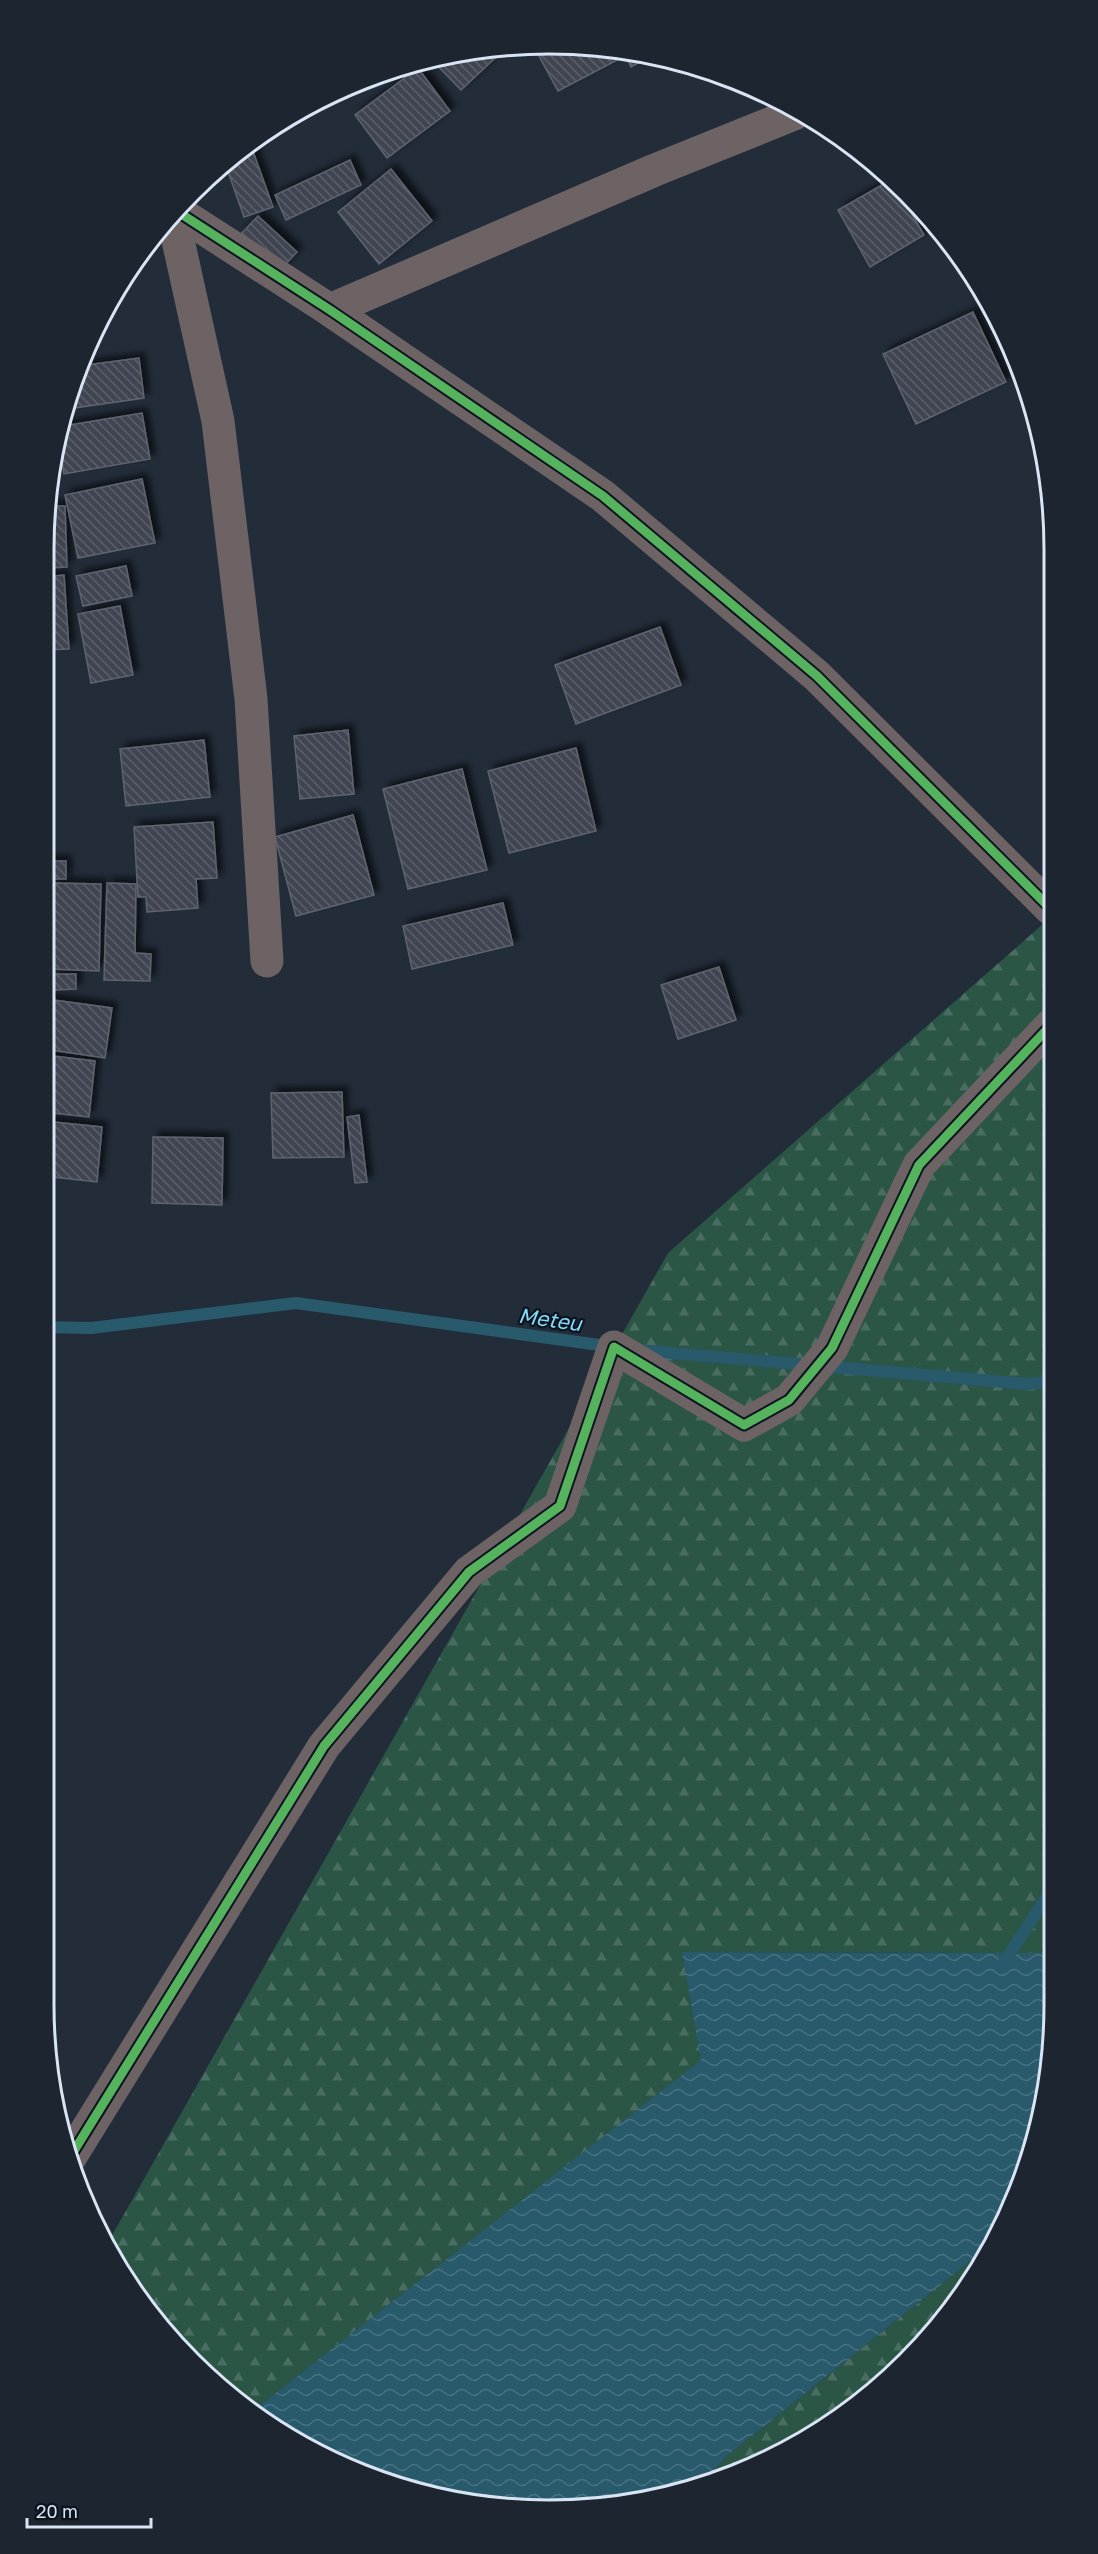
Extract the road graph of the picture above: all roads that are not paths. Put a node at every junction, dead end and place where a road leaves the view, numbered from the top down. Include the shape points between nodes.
1 (789, 116) edge
2 (182, 218) edge
3 (176, 225) edge
4 (330, 310) junction
5 (1044, 902) edge
6 (267, 961) dead end
7 (1044, 1032) edge
8 (76, 2149) edge

1 - 4 street
2 - 4 street
3 - 6 street via 218,421 251,699
4 - 5 street via 603,496 817,676
7 - 8 street via 919,1165 832,1348 789,1400 744,1425 614,1347 560,1506 470,1572 324,1746

